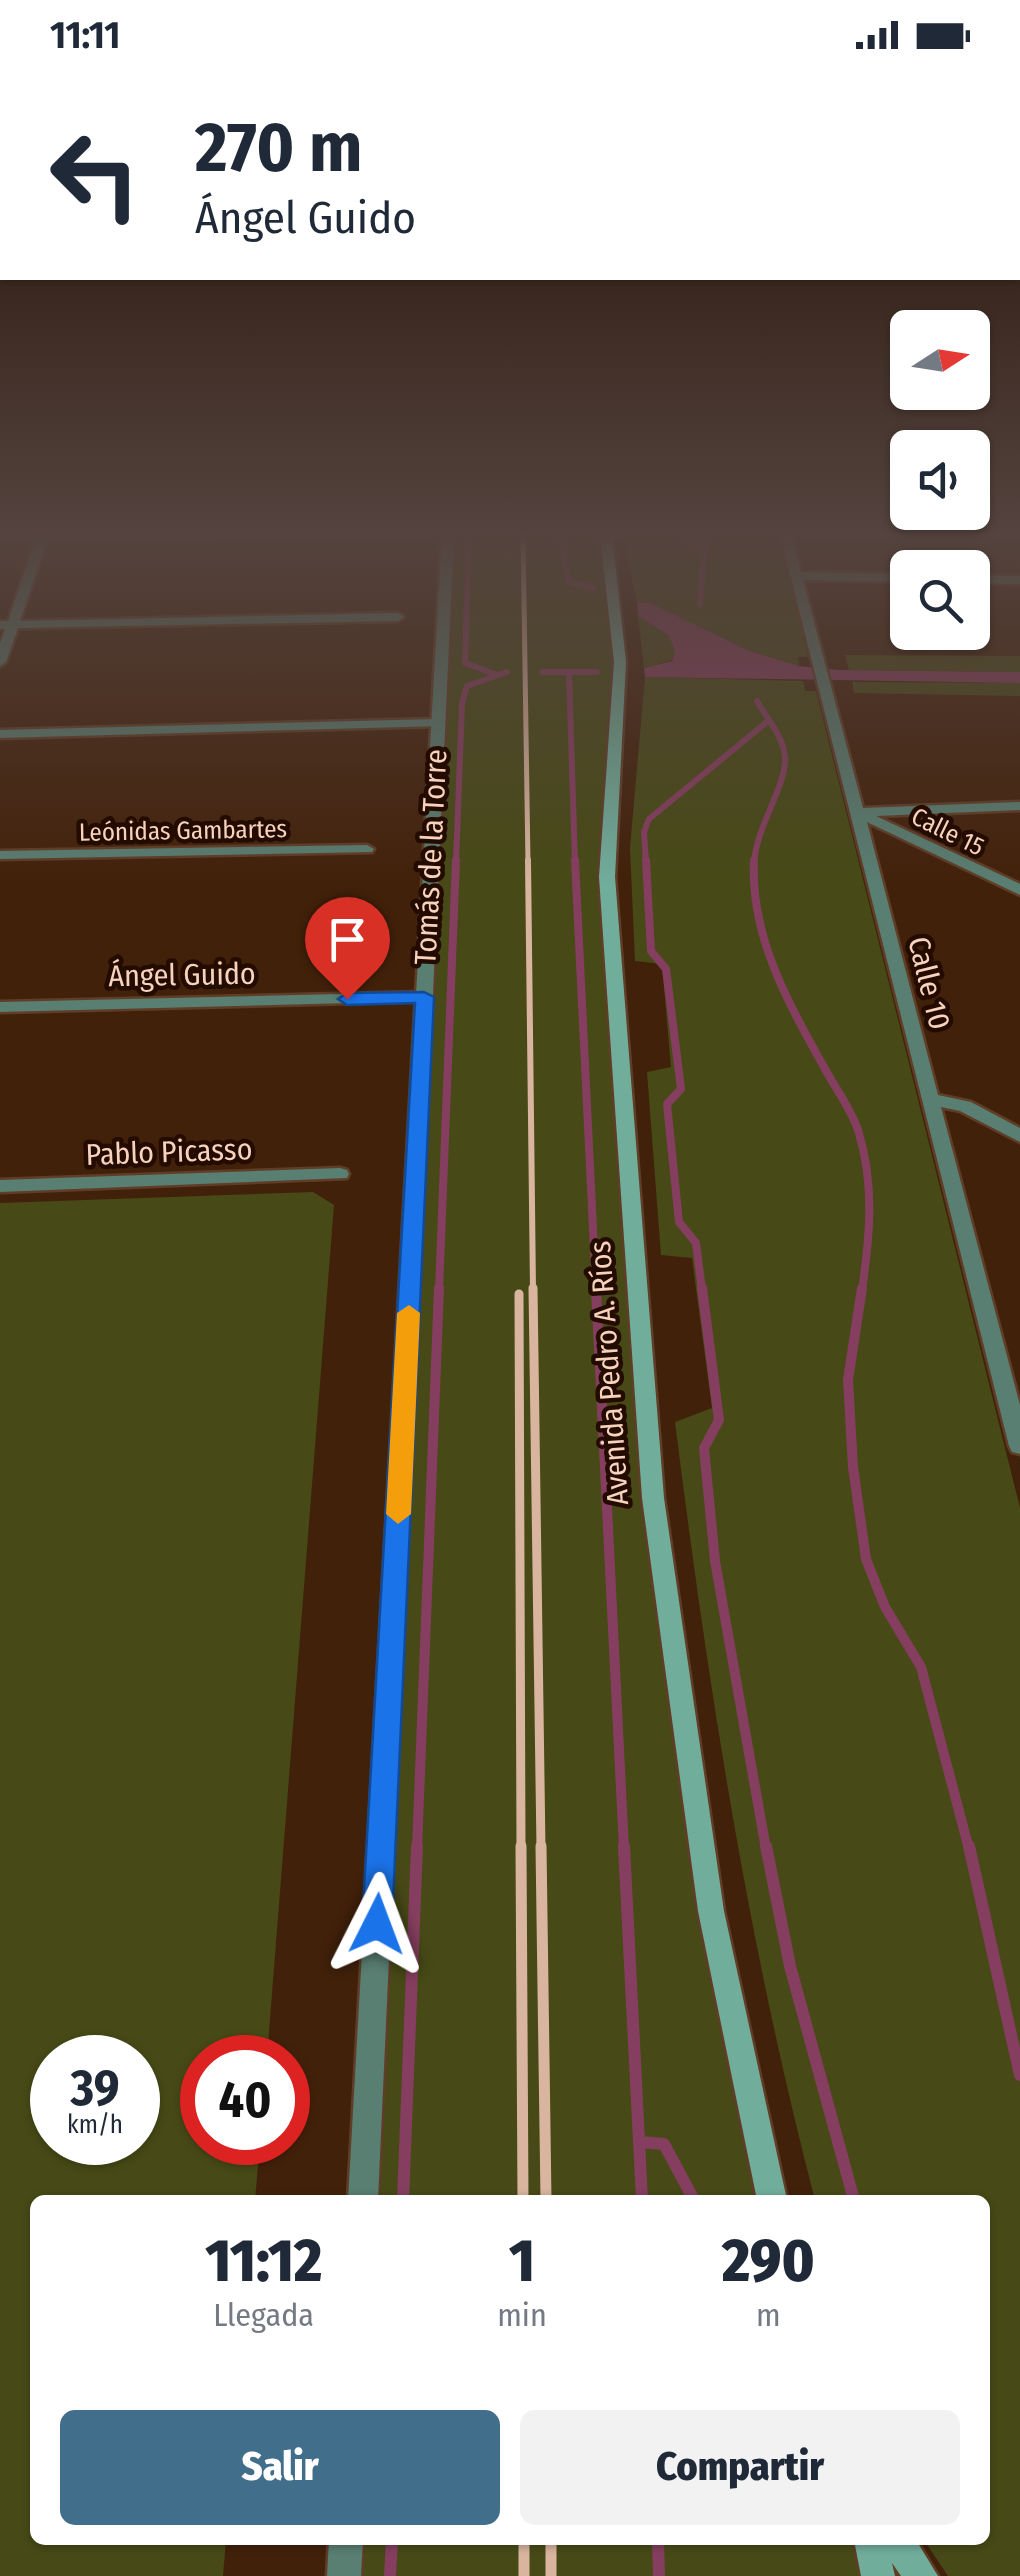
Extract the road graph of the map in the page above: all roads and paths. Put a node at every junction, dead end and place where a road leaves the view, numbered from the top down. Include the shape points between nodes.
1 (442, 651) edge
2 (619, 651) edge
3 (815, 651) edge
4 (438, 723) junction
5 (0, 734) edge
6 (1020, 806) edge
7 (857, 812) junction
8 (366, 849) dead end
9 (0, 855) edge
10 (1020, 890) edge
11 (424, 997) junction
12 (0, 1007) edge
13 (931, 1099) junction
14 (1020, 1136) edge
15 (340, 1174) dead end
16 (0, 1186) edge
17 (1020, 1446) edge
18 (363, 2195) edge
19 (771, 2195) edge
20 (346, 2545) edge
21 (872, 2545) edge
22 (899, 2545) edge
23 (344, 2576) edge
24 (878, 2576) edge
25 (921, 2576) edge

1 - 4 street, Tomás de la Torre
2 - 19 main road, Avenida Pedro A. Ríos via 607,877 653,1498 710,1911
3 - 7 street, Calle 10
4 - 5 street
4 - 11 street, Tomás de la Torre
6 - 7 street
7 - 10 street, Calle 15
7 - 13 street, Calle 10
8 - 9 street, Leónidas Gambartes
11 - 12 street, Ángel Guido
11 - 18 street, Tomás de la Torre
13 - 14 street via 965,1106
13 - 17 street, Calle 10
15 - 16 street, Pablo Picasso
20 - 23 street
21 - 24 main road
22 - 25 main road

